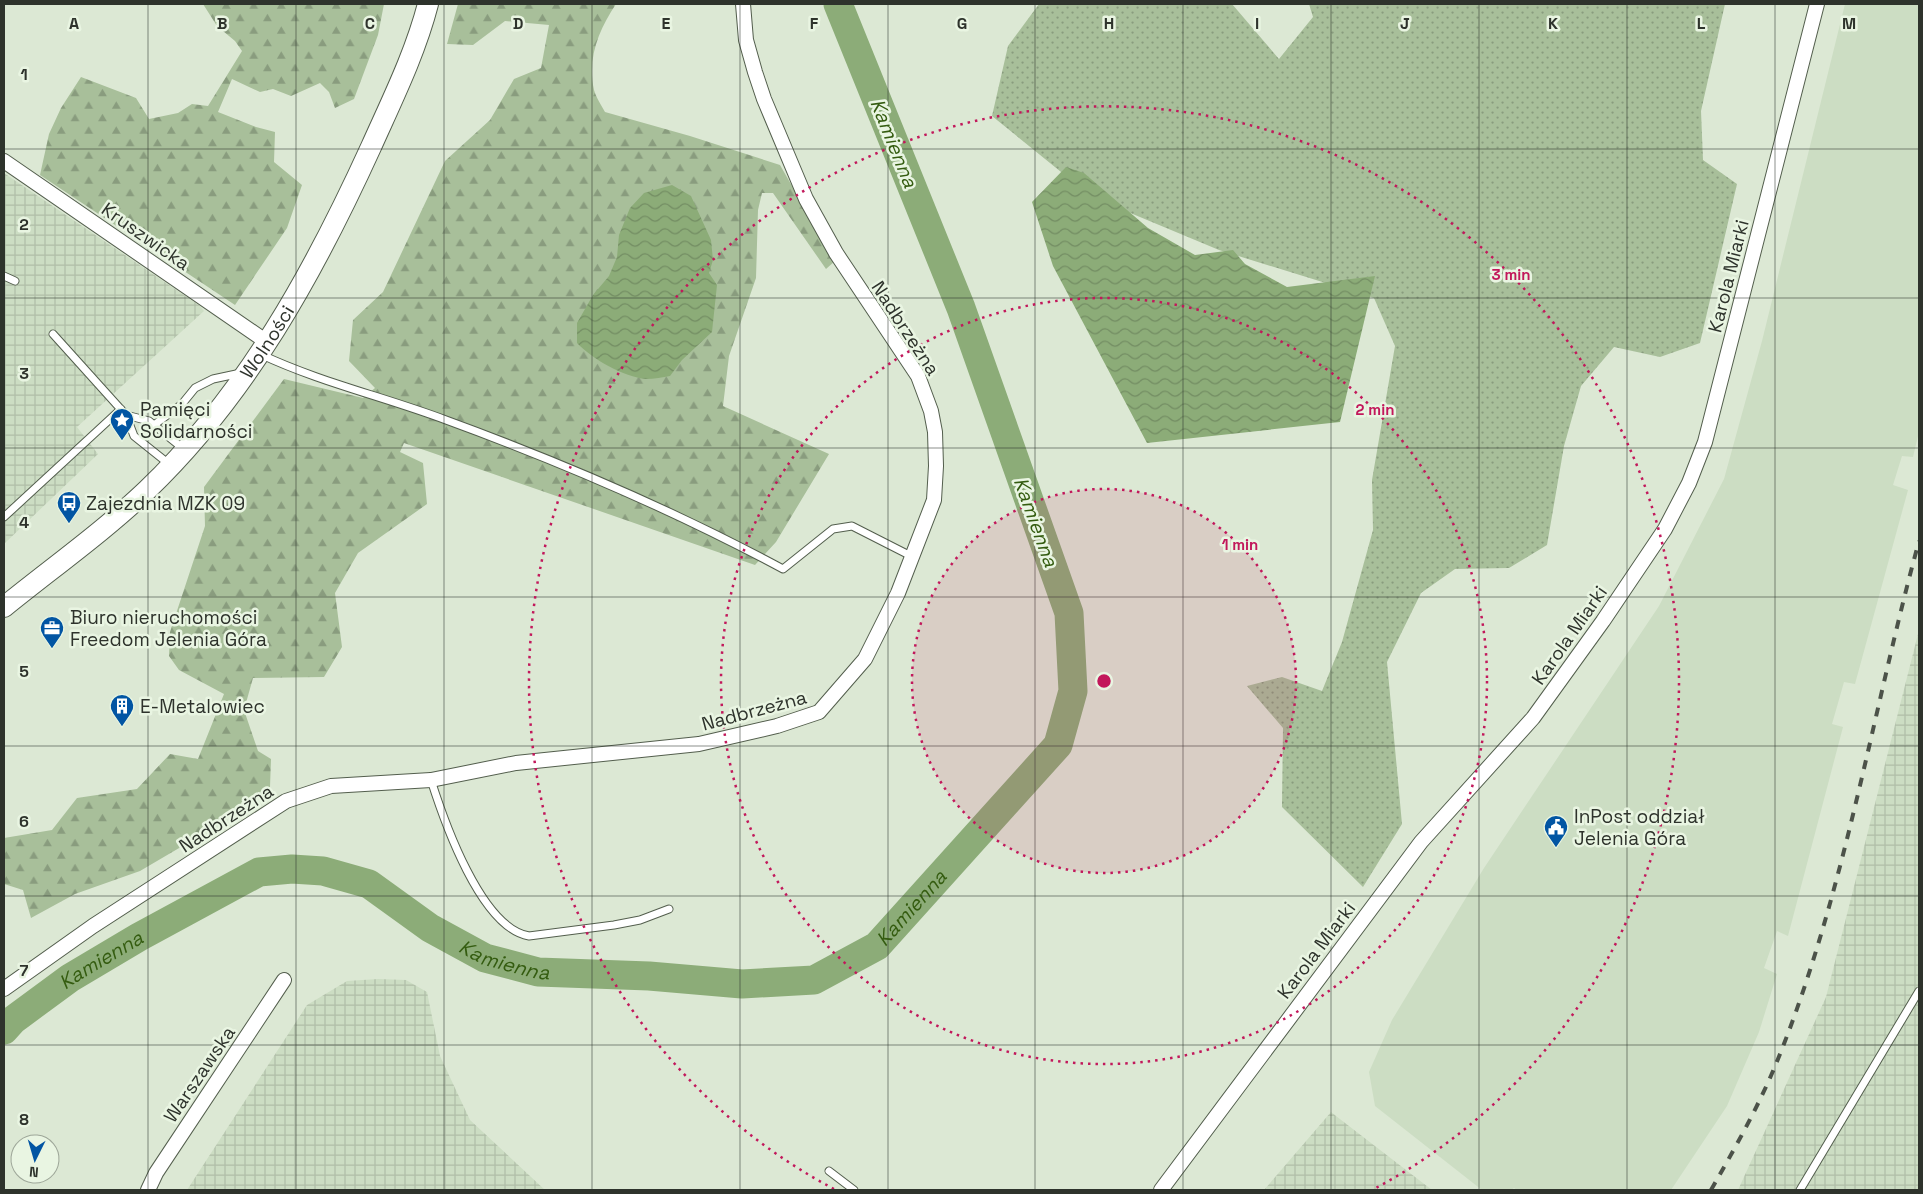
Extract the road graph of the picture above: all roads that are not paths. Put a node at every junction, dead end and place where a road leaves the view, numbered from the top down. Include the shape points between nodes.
1 (428, 4) edge
2 (743, 4) edge
3 (1817, 4) edge
4 (4, 161) edge
5 (4, 276) edge
6 (15, 281) dead end
7 (53, 334) dead end
8 (264, 348) junction
9 (247, 372) junction
10 (123, 412) junction
11 (154, 425) junction
12 (186, 450) junction
13 (170, 465) junction
14 (4, 516) edge
15 (913, 556) junction
16 (4, 607) edge
17 (431, 780) junction
18 (669, 909) dead end
19 (284, 980) dead end
20 (4, 989) edge
21 (1919, 992) edge
22 (829, 1171) dead end
23 (148, 1190) edge
24 (854, 1190) edge
25 (1161, 1190) edge
26 (1800, 1190) edge

1 - 8 street, Wolności via 407,68 360,171 317,260
2 - 15 street, Nadbrzeżna via 746,40 764,99 806,199 836,253 918,376 925,392 935,432 936,482 929,517
3 - 25 street, Karola Miarki via 1705,442 1689,483 1665,528 1604,621 1533,718 1421,842
4 - 8 street, Kruszwicka
5 - 6 lane
7 - 10 lane
8 - 9 street, Wolności
8 - 15 lane via 285,366 405,404 539,454 783,569 833,529 852,526
9 - 11 lane via 213,379 195,388 182,404
9 - 12 street, Wolności
10 - 11 lane
10 - 13 lane via 134,436
10 - 14 lane
11 - 12 lane
12 - 13 street, Wolności
13 - 16 street, Wolności via 123,512
15 - 17 street, Nadbrzeżna via 889,614 865,659 843,687 814,715 699,744 516,763
17 - 18 lane via 472,881 491,908 520,934 530,936 614,925
17 - 20 street, Nadbrzeżna via 338,785 286,801 93,926
19 - 23 street, Warszawska via 156,1173
21 - 26 lane
22 - 24 lane

